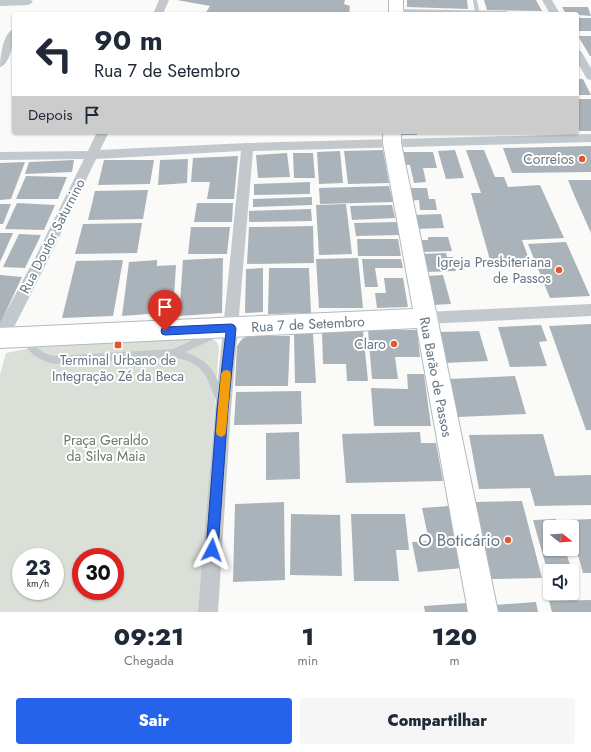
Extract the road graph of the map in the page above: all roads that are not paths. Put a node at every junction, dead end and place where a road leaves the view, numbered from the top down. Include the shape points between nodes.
1 (164, 0) edge
2 (474, 0) edge
3 (547, 0) edge
4 (28, 1) edge
5 (0, 3) edge
6 (396, 8) edge
7 (23, 12) edge
8 (159, 12) edge
9 (462, 12) edge
10 (478, 12) edge
11 (554, 12) edge
12 (12, 36) edge
13 (12, 56) edge
14 (1, 59) edge
15 (581, 67) edge
16 (591, 77) edge
17 (102, 134) edge
18 (392, 137) edge
19 (591, 138) edge
20 (247, 147) junction
21 (92, 155) junction
22 (0, 156) edge
23 (591, 310) edge
24 (425, 318) junction
25 (229, 328) junction
26 (24, 337) junction
27 (0, 338) edge
28 (174, 353) junction
29 (223, 409) junction
30 (208, 612) edge
31 (483, 612) edge

1 - 8 street
2 - 10 lane
3 - 11 street
4 - 5 street
4 - 7 street
6 - 9 street
12 - 14 street
13 - 14 street
15 - 16 street
17 - 21 street, Rua Doutor Saturnino
18 - 19 street
18 - 20 street
18 - 24 main road, Rua Barão de Passos
20 - 21 street
20 - 25 street
21 - 22 street
21 - 27 street, Rua Doutor Saturnino
23 - 24 street
24 - 25 main road, Rua 7 de Setembro
24 - 31 main road, Rua Barão de Passos
25 - 26 main road, Rua 7 de Setembro
25 - 28 lane
25 - 29 street
26 - 27 main road, Rua 7 de Setembro
26 - 28 lane via 32,351 42,358 55,360
28 - 29 lane via 191,356 209,371
29 - 30 street

